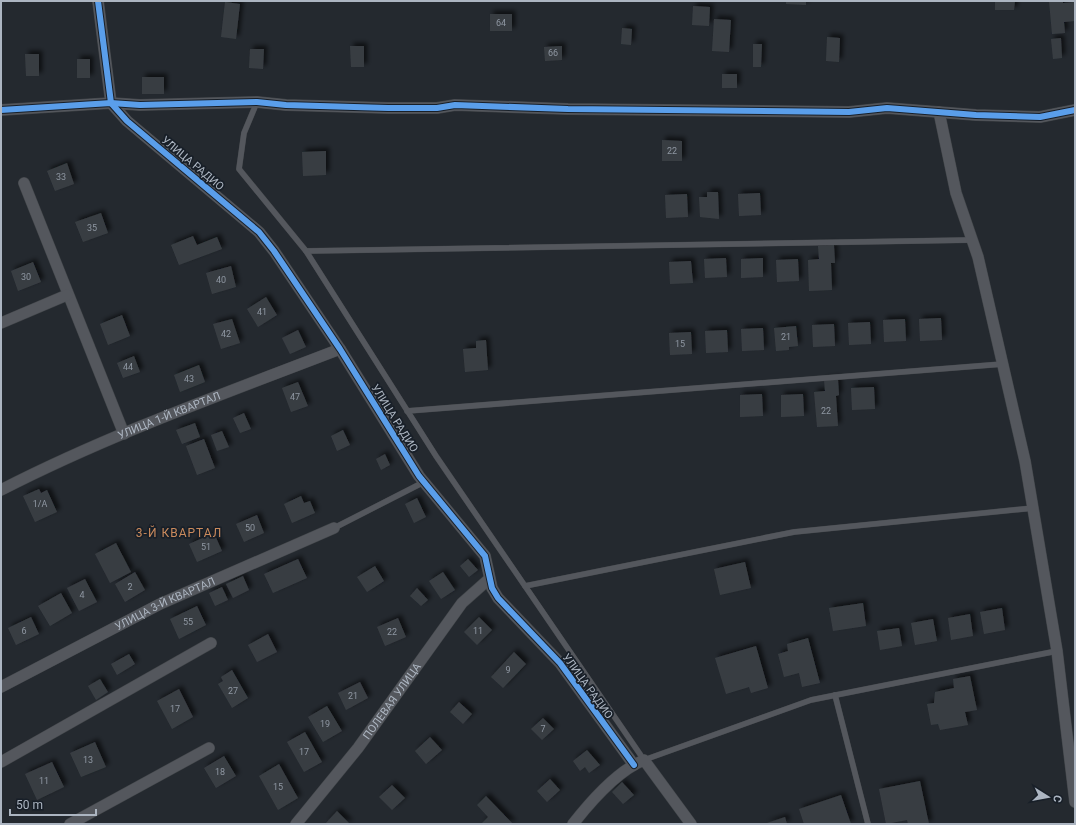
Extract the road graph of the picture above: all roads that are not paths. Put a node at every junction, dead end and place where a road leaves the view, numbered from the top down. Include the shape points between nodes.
1 (98, 1) edge
2 (257, 102) junction
3 (111, 103) junction
4 (1, 110) edge
5 (1075, 110) edge
6 (939, 112) junction
7 (24, 183) dead end
8 (972, 240) junction
9 (306, 251) junction
10 (67, 295) junction
11 (1, 323) edge
12 (340, 349) junction
13 (1003, 364) junction
14 (407, 411) junction
15 (124, 434) junction
16 (424, 482) junction
17 (1, 490) edge
18 (1034, 508) junction
19 (334, 528) joint
20 (489, 579) junction
21 (525, 586) junction
22 (211, 643) dead end
23 (1057, 651) junction
24 (1, 687) edge
25 (835, 695) junction
26 (209, 748) dead end
27 (644, 760) junction
28 (1, 762) edge
29 (634, 764) junction
30 (1075, 802) edge
31 (70, 824) edge
32 (296, 824) edge
33 (573, 824) edge
34 (691, 824) edge
35 (868, 824) edge

1 - 3 street
2 - 3 street via 140,105
2 - 6 street via 388,108 437,108 455,105 849,112 887,108
2 - 9 lane via 244,133 239,169
3 - 4 street
3 - 12 street, УЛИЦА РАДИО via 127,121 259,232
5 - 6 street via 1040,117
6 - 8 street via 956,194
7 - 10 street
8 - 9 lane
8 - 13 street
9 - 14 lane
10 - 11 street
10 - 15 street
12 - 15 street, УЛИЦА 1-Й КВАРТАЛ
12 - 16 street, УЛИЦА РАДИО
13 - 14 lane
13 - 18 street via 1026,461
14 - 21 lane
15 - 17 street, УЛИЦА 1-Й КВАРТАЛ via 48,466
16 - 19 lane
16 - 20 street, УЛИЦА РАДИО via 485,556 490,572
18 - 21 lane via 794,532
18 - 23 street
19 - 24 street, УЛИЦА 3-Й КВАРТАЛ via 160,604
20 - 29 street, УЛИЦА РАДИО via 498,598 560,663
20 - 32 street, ПОЛЕВАЯ УЛИЦА via 462,603 358,748
21 - 27 lane
22 - 28 street
23 - 25 lane
23 - 30 street
25 - 27 lane via 811,700
25 - 35 lane
26 - 31 street
27 - 29 street
27 - 34 street
29 - 33 street via 591,801

